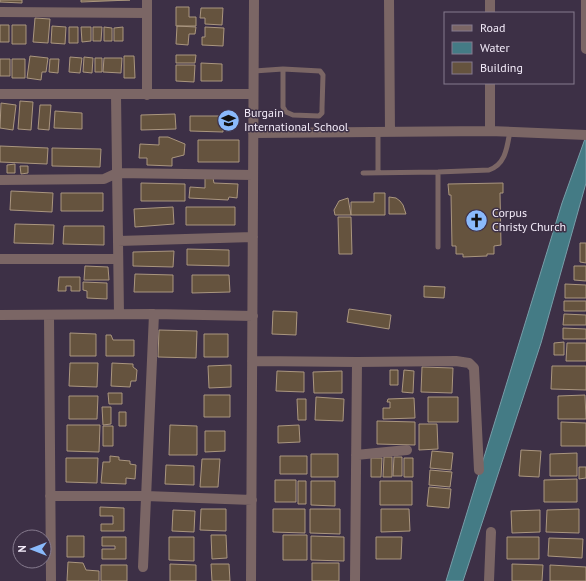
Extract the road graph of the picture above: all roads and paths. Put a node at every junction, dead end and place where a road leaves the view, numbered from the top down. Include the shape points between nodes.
1 (147, 0) edge
2 (254, 0) edge
3 (389, 0) edge
4 (490, 0) edge
5 (586, 0) edge
6 (0, 12) edge
7 (490, 12) edge
8 (147, 13) junction
9 (586, 49) edge
10 (283, 69) junction
11 (253, 71) junction
12 (490, 84) edge
13 (0, 94) edge
14 (253, 94) junction
15 (116, 95) junction
16 (147, 95) junction
17 (490, 131) junction
18 (510, 131) junction
19 (378, 132) junction
20 (390, 132) junction
21 (253, 133) junction
22 (585, 135) edge
23 (438, 172) junction
24 (117, 173) junction
25 (363, 173) dead end
26 (378, 173) junction
27 (253, 175) junction
28 (0, 180) edge
29 (253, 237) junction
30 (118, 241) junction
31 (438, 247) dead end
32 (0, 259) edge
33 (118, 259) junction
34 (118, 314) junction
35 (154, 314) junction
36 (0, 315) edge
37 (48, 315) junction
38 (253, 316) junction
39 (252, 361) junction
40 (357, 362) junction
41 (407, 450) dead end
42 (356, 454) junction
43 (479, 470) dead end
44 (50, 496) junction
45 (146, 496) junction
46 (252, 500) junction
47 (491, 532) dead end
48 (143, 567) dead end
49 (51, 581) edge
50 (251, 581) edge
51 (355, 581) edge
52 (489, 581) edge

1 - 8 street
2 - 11 street
3 - 20 street
4 - 7 street
5 - 9 street
6 - 8 street
8 - 16 street
10 - 10 lane via 283,107 286,112 293,115 319,116 322,113 322,72
10 - 11 lane
11 - 14 street
12 - 17 street
13 - 15 street
14 - 16 street
14 - 21 street
15 - 16 street
15 - 24 street
17 - 18 street
17 - 20 street
18 - 22 street
18 - 23 lane via 506,155 496,167 489,170
19 - 20 street
19 - 21 street
19 - 26 lane
21 - 27 street
23 - 26 lane
23 - 31 lane
24 - 27 street
24 - 28 street via 104,179
24 - 30 street
25 - 26 lane
27 - 29 street
29 - 30 street
29 - 38 street
30 - 33 street
32 - 33 street
33 - 34 street
34 - 35 street
34 - 37 street
35 - 38 street
35 - 45 street
36 - 37 street
37 - 44 street
38 - 39 street
39 - 40 street
39 - 46 street
40 - 42 street
40 - 43 street via 456,361 468,363 474,368
41 - 42 street
42 - 51 street
44 - 45 street
44 - 49 street
45 - 46 street
45 - 48 street
46 - 50 street
47 - 52 street

